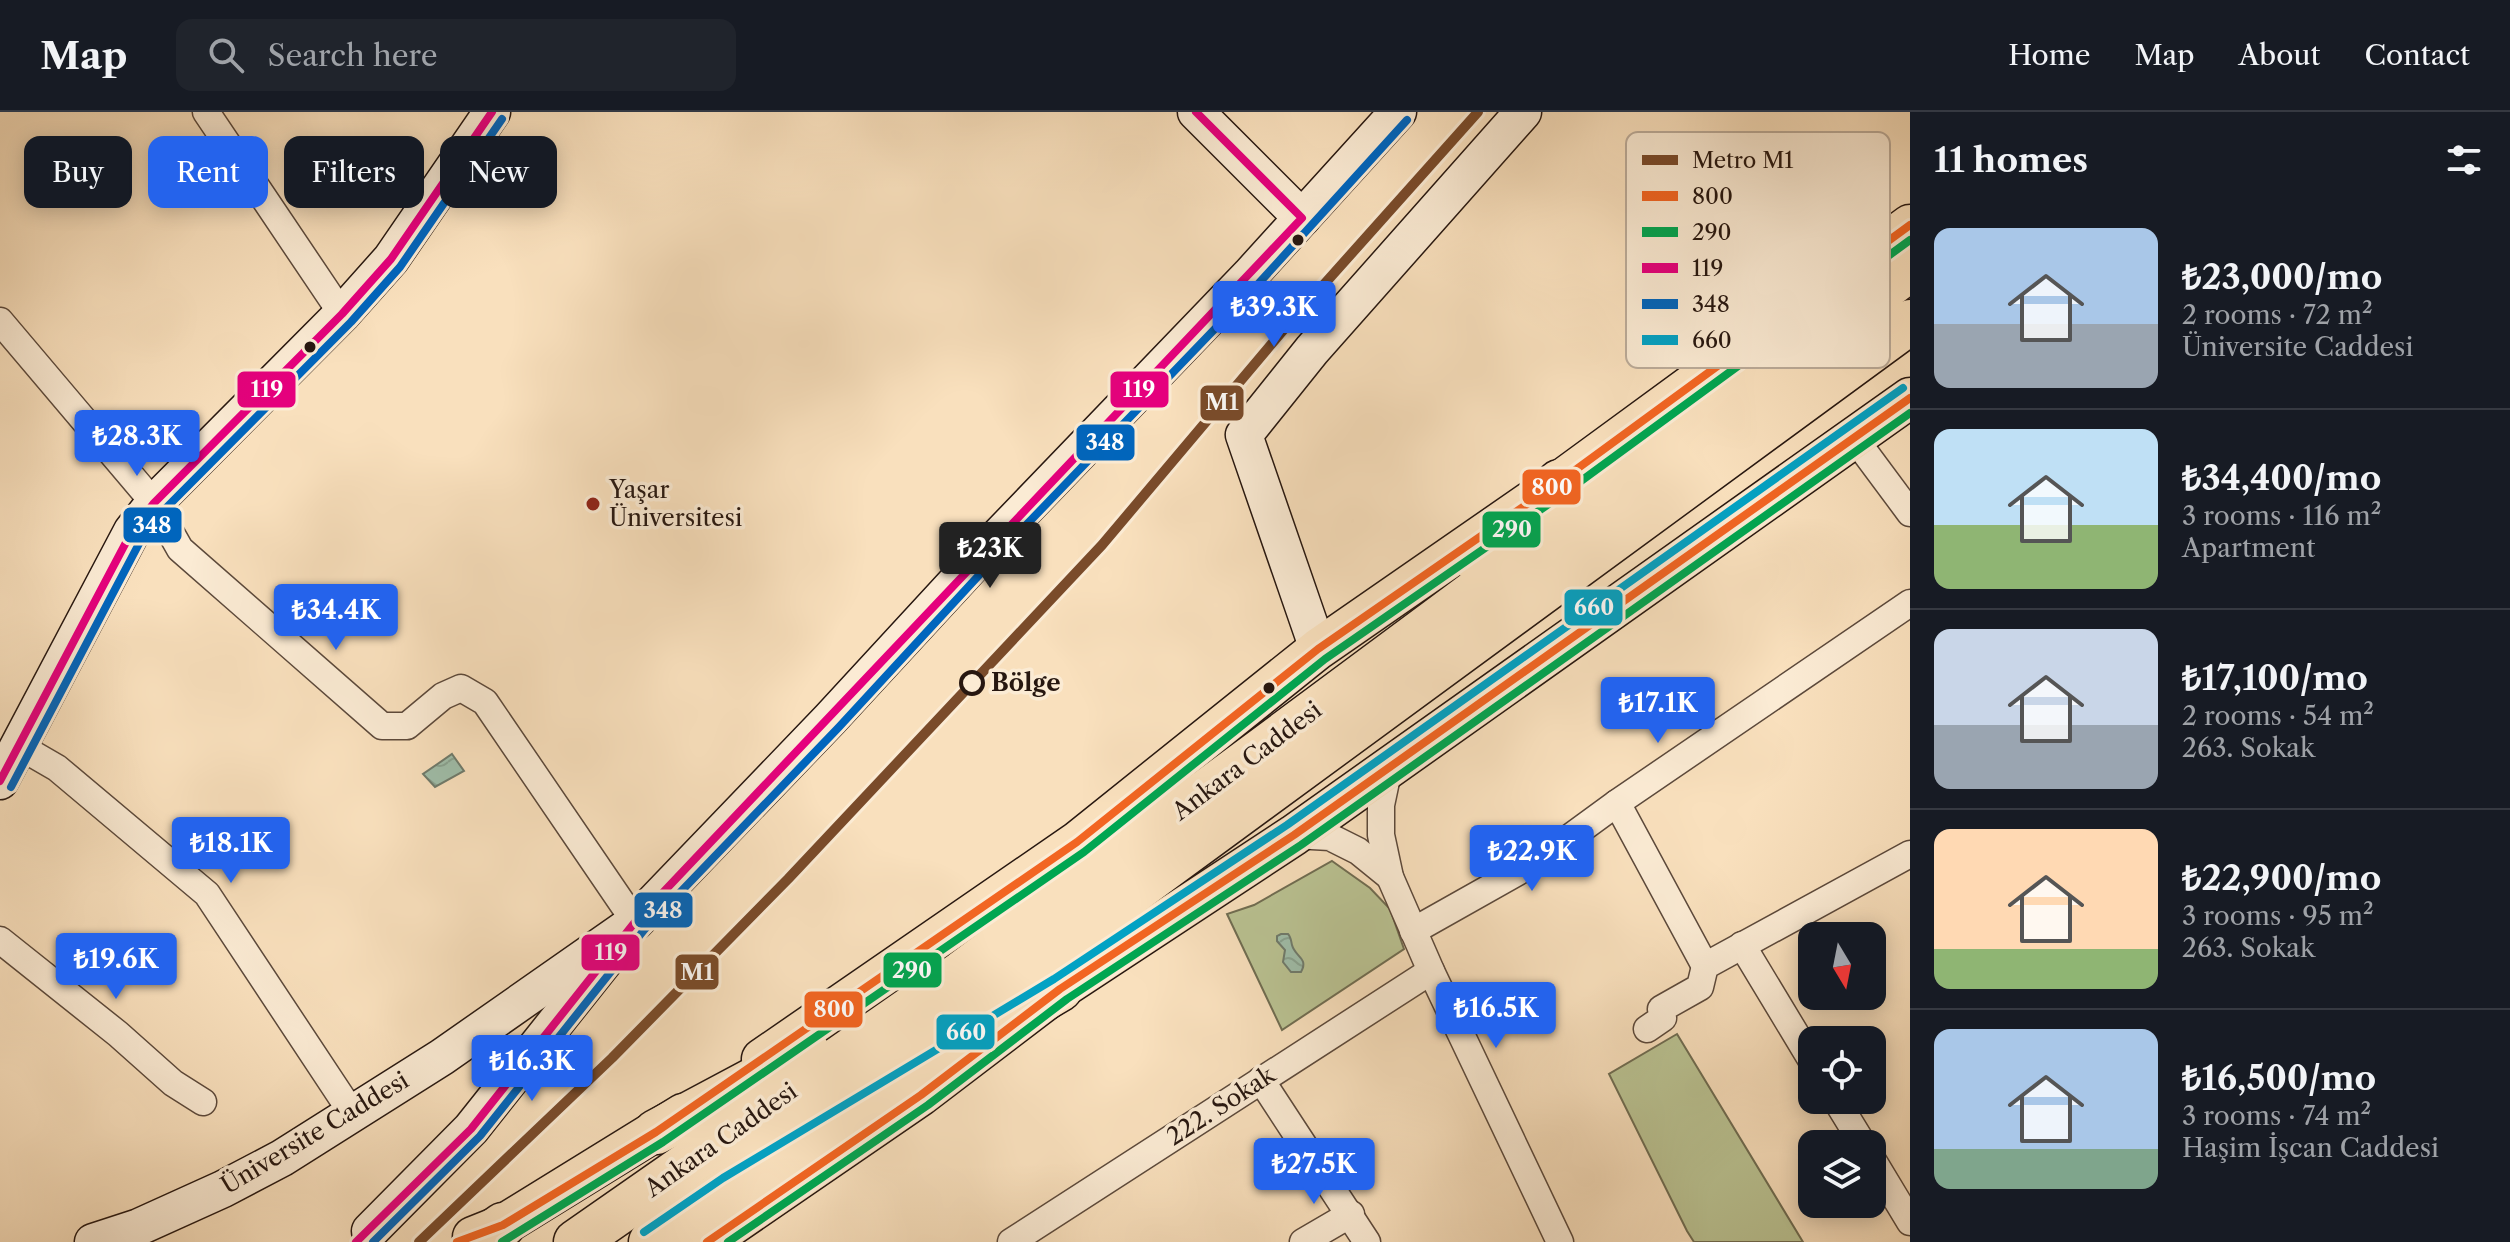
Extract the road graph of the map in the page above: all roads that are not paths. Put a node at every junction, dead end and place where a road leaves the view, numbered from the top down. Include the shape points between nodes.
1 (206, 112) edge
2 (492, 112) edge
3 (1196, 112) edge
4 (1398, 112) edge
5 (1523, 112) edge
6 (1302, 218) junction
7 (1910, 225) edge
8 (1890, 240) edge
9 (1910, 269) edge
10 (1890, 284) edge
11 (342, 314) junction
12 (0, 321) edge
13 (1910, 322) edge
14 (1890, 337) edge
15 (1715, 368) edge
16 (1777, 368) edge
17 (1847, 368) edge
18 (1910, 398) edge
19 (1855, 439) junction
20 (1559, 482) junction
21 (154, 503) junction
22 (1910, 513) edge
23 (1910, 603) edge
24 (1318, 649) junction
25 (19, 746) junction
26 (1266, 747) junction
27 (1389, 767) junction
28 (0, 781) edge
29 (1617, 803) junction
30 (1160, 826) junction
31 (1294, 835) junction
32 (1910, 854) edge
33 (1390, 877) junction
34 (635, 922) junction
35 (1413, 931) junction
36 (0, 940) edge
37 (1742, 945) junction
38 (1705, 966) junction
39 (1431, 971) junction
40 (1060, 989) junction
41 (1647, 1029) dead end
42 (1798, 1038) edge
43 (1261, 1080) junction
44 (203, 1102) dead end
45 (352, 1113) junction
46 (656, 1132) junction
47 (1900, 1184) edge
48 (729, 1188) junction
49 (1351, 1214) junction
50 (1910, 1222) edge
51 (370, 1231) dead end
52 (491, 1234) edge
53 (93, 1242) edge
54 (457, 1242) edge
55 (576, 1242) edge
56 (651, 1242) edge
57 (707, 1242) edge
58 (1011, 1242) edge
59 (1303, 1242) edge
60 (1367, 1242) edge
61 (1560, 1242) edge

1 - 11 street
2 - 11 main road via 391,259
3 - 6 main road
4 - 6 main road, Üniversite Caddesi
5 - 24 main road via 1312,350 1244,435
6 - 34 main road, Üniversite Caddesi
7 - 8 main road
9 - 10 highway, Ankara Caddesi
11 - 21 main road
12 - 21 street
13 - 14 highway, Ankara Caddesi
15 - 20 main road
16 - 26 highway, Ankara Caddesi
17 - 48 highway, Ankara Caddesi
18 - 19 main road
19 - 22 street
19 - 27 main road
20 - 24 main road
20 - 26 highway
21 - 25 main road via 132,531
21 - 34 street via 180,549 382,726 407,726 461,688 485,702
23 - 29 street
24 - 46 main road via 1077,842
25 - 28 main road
25 - 45 street via 57,768 207,894
26 - 30 highway, Ankara Caddesi
27 - 31 main road
27 - 33 street via 1381,835
29 - 35 street via 1539,860
29 - 38 street
30 - 46 highway via 1070,876 778,1067
30 - 55 highway, Ankara Caddesi via 962,973
31 - 33 street via 1330,837
31 - 40 main road
32 - 37 street
33 - 35 street
34 - 45 main road, Üniversite Caddesi
34 - 51 main road via 471,1129
35 - 39 street
36 - 44 street
37 - 38 street
37 - 42 street
38 - 41 street via 1700,987 1661,1009 1663,1018
39 - 43 street, 222. Sokak
39 - 61 street
40 - 48 highway
40 - 57 main road via 921,1095
43 - 49 street
43 - 58 street, 222. Sokak
45 - 53 main road, Üniversite Caddesi via 223,1189
46 - 52 main road
47 - 50 street
48 - 56 highway, Ankara Caddesi
49 - 59 street
49 - 60 street
52 - 54 main road

